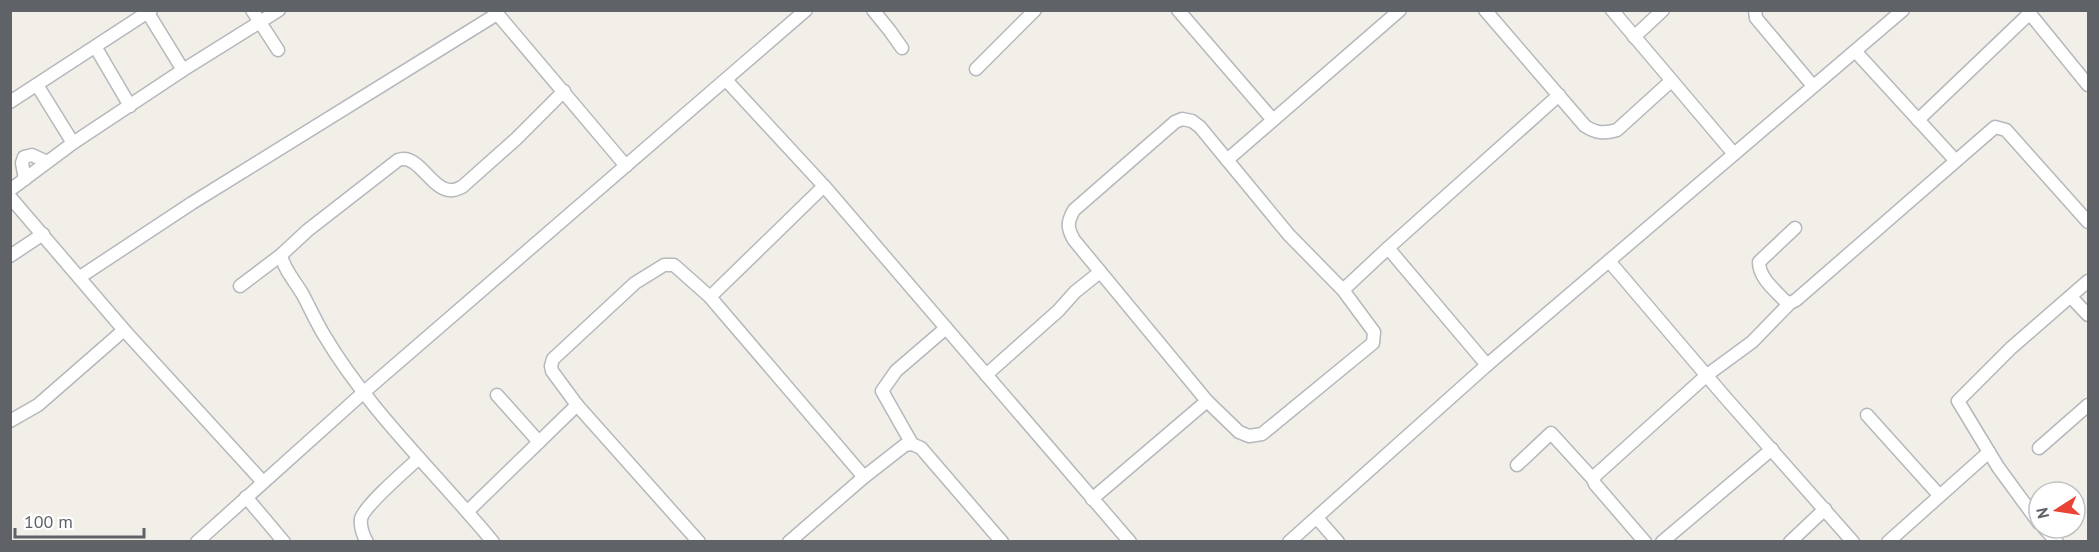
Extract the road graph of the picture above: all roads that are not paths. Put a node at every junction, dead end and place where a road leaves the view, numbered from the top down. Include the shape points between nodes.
1 (252, 10) edge
2 (279, 10) edge
3 (806, 10) edge
4 (873, 10) edge
5 (1035, 10) edge
6 (1178, 10) edge
7 (1401, 10) edge
8 (1485, 10) edge
9 (1612, 10) edge
10 (1663, 10) edge
11 (1902, 10) edge
12 (1755, 11) edge
13 (149, 12) edge
14 (496, 12) edge
15 (2029, 12) edge
16 (260, 22) junction
17 (1634, 37) junction
18 (96, 48) junction
19 (902, 48) dead end
20 (278, 50) dead end
21 (1855, 51) junction
22 (976, 69) dead end
23 (183, 70) junction
24 (726, 80) junction
25 (1671, 81) junction
26 (37, 85) junction
27 (2088, 85) edge
28 (1813, 86) junction
29 (564, 92) junction
30 (1559, 95) junction
31 (10, 102) edge
32 (130, 106) junction
33 (1273, 120) junction
34 (1918, 120) junction
35 (73, 143) junction
36 (1734, 154) junction
37 (1227, 160) junction
38 (1955, 160) junction
39 (48, 162) junction
40 (626, 166) junction
41 (25, 179) junction
42 (824, 186) junction
43 (10, 190) edge
44 (10, 197) edge
45 (2088, 222) edge
46 (1795, 228) dead end
47 (43, 234) junction
48 (1388, 249) junction
49 (281, 255) junction
50 (10, 256) edge
51 (1609, 261) junction
52 (1100, 272) junction
53 (80, 278) junction
54 (2088, 280) edge
55 (240, 286) dead end
56 (1343, 290) junction
57 (710, 297) junction
58 (2071, 297) junction
59 (1790, 303) junction
60 (2088, 315) edge
61 (946, 328) junction
62 (124, 330) junction
63 (1487, 365) junction
64 (986, 375) junction
65 (1707, 375) junction
66 (364, 392) junction
67 (496, 395) dead end
68 (1207, 401) junction
69 (577, 405) junction
70 (2088, 405) edge
71 (1867, 415) dead end
72 (10, 422) edge
73 (538, 442) junction
74 (912, 444) junction
75 (2039, 448) dead end
76 (1772, 449) junction
77 (1989, 452) junction
78 (419, 458) junction
79 (1517, 465) dead end
80 (864, 477) junction
81 (1593, 479) junction
82 (263, 482) junction
83 (1939, 495) junction
84 (246, 497) junction
85 (1092, 499) junction
86 (2027, 508) edge
87 (1825, 509) junction
88 (468, 511) junction
89 (1317, 518) junction
90 (197, 542) edge
91 (284, 542) edge
92 (367, 542) edge
93 (494, 542) edge
94 (699, 542) edge
95 (789, 542) edge
96 (1002, 542) edge
97 (1130, 542) edge
98 (1289, 542) edge
99 (1338, 542) edge
100 (1645, 542) edge
101 (1662, 542) edge
102 (1791, 542) edge
103 (1853, 542) edge
104 (1888, 542) edge

1 - 16 street
2 - 16 street
3 - 24 street
4 - 19 street
5 - 22 street
6 - 33 street
7 - 33 street
8 - 30 street
9 - 17 street
10 - 17 street
11 - 21 street
12 - 28 street via 1756,18
13 - 18 street
13 - 23 street
14 - 29 street
14 - 53 street
15 - 27 street
15 - 34 street
16 - 20 street
16 - 23 street
17 - 25 street
18 - 26 street
18 - 32 street
21 - 28 street
21 - 34 street
23 - 32 street
24 - 40 street
24 - 42 street
25 - 30 street via 1617,130 1607,133 1585,126
25 - 36 street
26 - 31 street
26 - 35 street
28 - 36 street
29 - 40 street
29 - 49 street via 462,187 443,188 411,160 403,158
30 - 48 street
32 - 35 street
33 - 37 street
34 - 38 street
35 - 39 street
36 - 51 street
37 - 52 street via 1200,127 1182,119 1074,210 1068,220 1069,231
37 - 56 street via 1289,235
38 - 45 street via 1995,127 2006,130
38 - 59 street
39 - 41 street
39 - 41 street via 32,155 24,157
40 - 66 street
41 - 43 street
42 - 57 street
42 - 61 street
44 - 47 street
46 - 59 street via 1759,262 1762,276
47 - 50 street
47 - 53 street
48 - 56 street
48 - 63 street
49 - 55 street
49 - 66 street via 282,264 325,336
51 - 63 street
51 - 65 street
52 - 64 street
52 - 68 street
53 - 62 street
54 - 58 street
56 - 68 street via 1374,332 1373,343 1279,421 1262,434 1249,436 1239,432
57 - 69 street via 669,264 635,283 553,359 552,371
57 - 80 street
58 - 60 street
58 - 77 street via 2011,348 1958,401
59 - 65 street via 1752,342
61 - 64 street
61 - 74 street via 896,371 882,391
62 - 72 street via 38,405
62 - 82 street
63 - 89 street
64 - 85 street
65 - 76 street
65 - 81 street
66 - 78 street
66 - 82 street
67 - 73 street
68 - 85 street
69 - 73 street
69 - 94 street
70 - 75 street
71 - 83 street
73 - 88 street
74 - 80 street via 905,445
74 - 96 street via 921,448
76 - 87 street
76 - 101 street
77 - 83 street
77 - 86 street
78 - 88 street
78 - 92 street via 361,518
79 - 81 street via 1551,433
80 - 95 street
81 - 100 street
82 - 84 street
83 - 104 street
84 - 90 street
84 - 91 street
85 - 97 street
87 - 102 street
87 - 103 street
88 - 93 street
89 - 98 street
89 - 99 street

